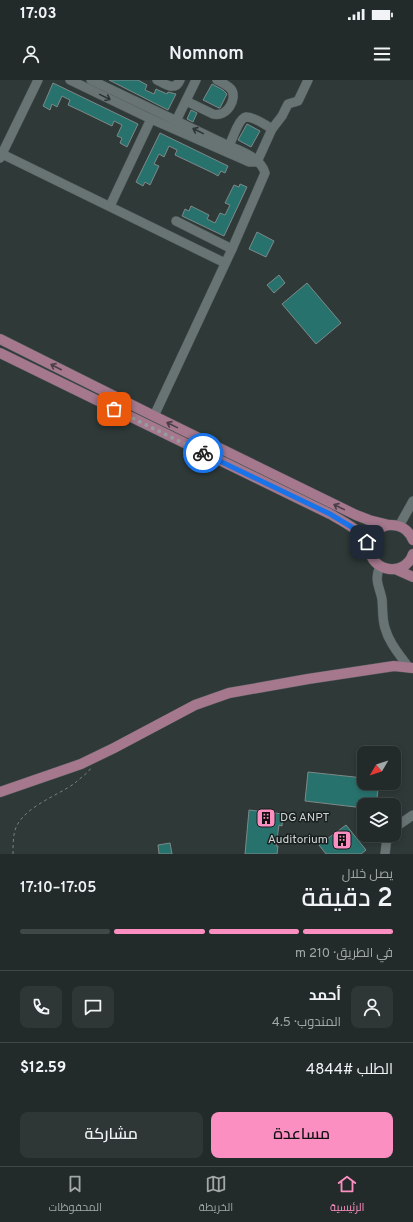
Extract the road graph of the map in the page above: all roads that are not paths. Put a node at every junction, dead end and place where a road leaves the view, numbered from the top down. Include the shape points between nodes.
1 (38, 80) edge
2 (70, 80) edge
3 (91, 80) edge
4 (157, 80) edge
5 (180, 80) edge
6 (196, 80) edge
7 (217, 80) edge
8 (308, 80) edge
9 (186, 101) junction
10 (151, 119) junction
11 (176, 121) junction
12 (272, 129) junction
13 (229, 146) junction
14 (1, 156) edge
15 (257, 162) junction
16 (110, 206) junction
17 (176, 221) dead end
18 (232, 249) junction
19 (225, 263) junction
20 (0, 339) edge
21 (0, 353) edge
22 (154, 416) junction
23 (413, 501) edge
24 (356, 515) junction
25 (394, 525) junction
26 (350, 526) junction
27 (412, 534) edge
28 (369, 547) junction
29 (413, 554) edge
30 (380, 566) junction
31 (395, 569) junction
32 (413, 577) edge
33 (411, 668) edge
34 (0, 792) edge
35 (413, 815) edge
36 (401, 823) edge
37 (386, 842) edge
38 (385, 854) edge

1 - 14 street
2 -> 10 street
3 - 11 street
4 - 5 street via 171,87
6 - 9 street
7 - 9 street via 227,85 233,94 233,99 223,114 213,114
8 - 12 street via 298,101 288,104
9 - 11 street
10 - 15 street via 249,162
10 - 16 street via 124,167
13 -> 11 street
12 - 13 street via 251,118 243,118
12 - 15 street
13 - 15 street via 252,156
14 - 16 street
15 - 18 street via 264,173
16 - 19 street
17 - 18 street
18 - 19 street
19 - 22 street
22 -> 20 main road
21 - 26 main road
24 -> 22 main road
23 - 25 street
24 - 25 main road
24 - 26 main road
25 - 27 main road
25 - 28 main road via 383,526 377,530
26 - 28 main road via 364,537
28 - 30 main road via 371,556
29 - 31 main road via 405,565
30 - 31 main road
30 - 33 street via 377,583 384,626 393,646
31 - 32 main road
33 - 34 main road via 394,666 308,678 229,693 195,705 82,764
35 - 36 street
37 - 38 street

